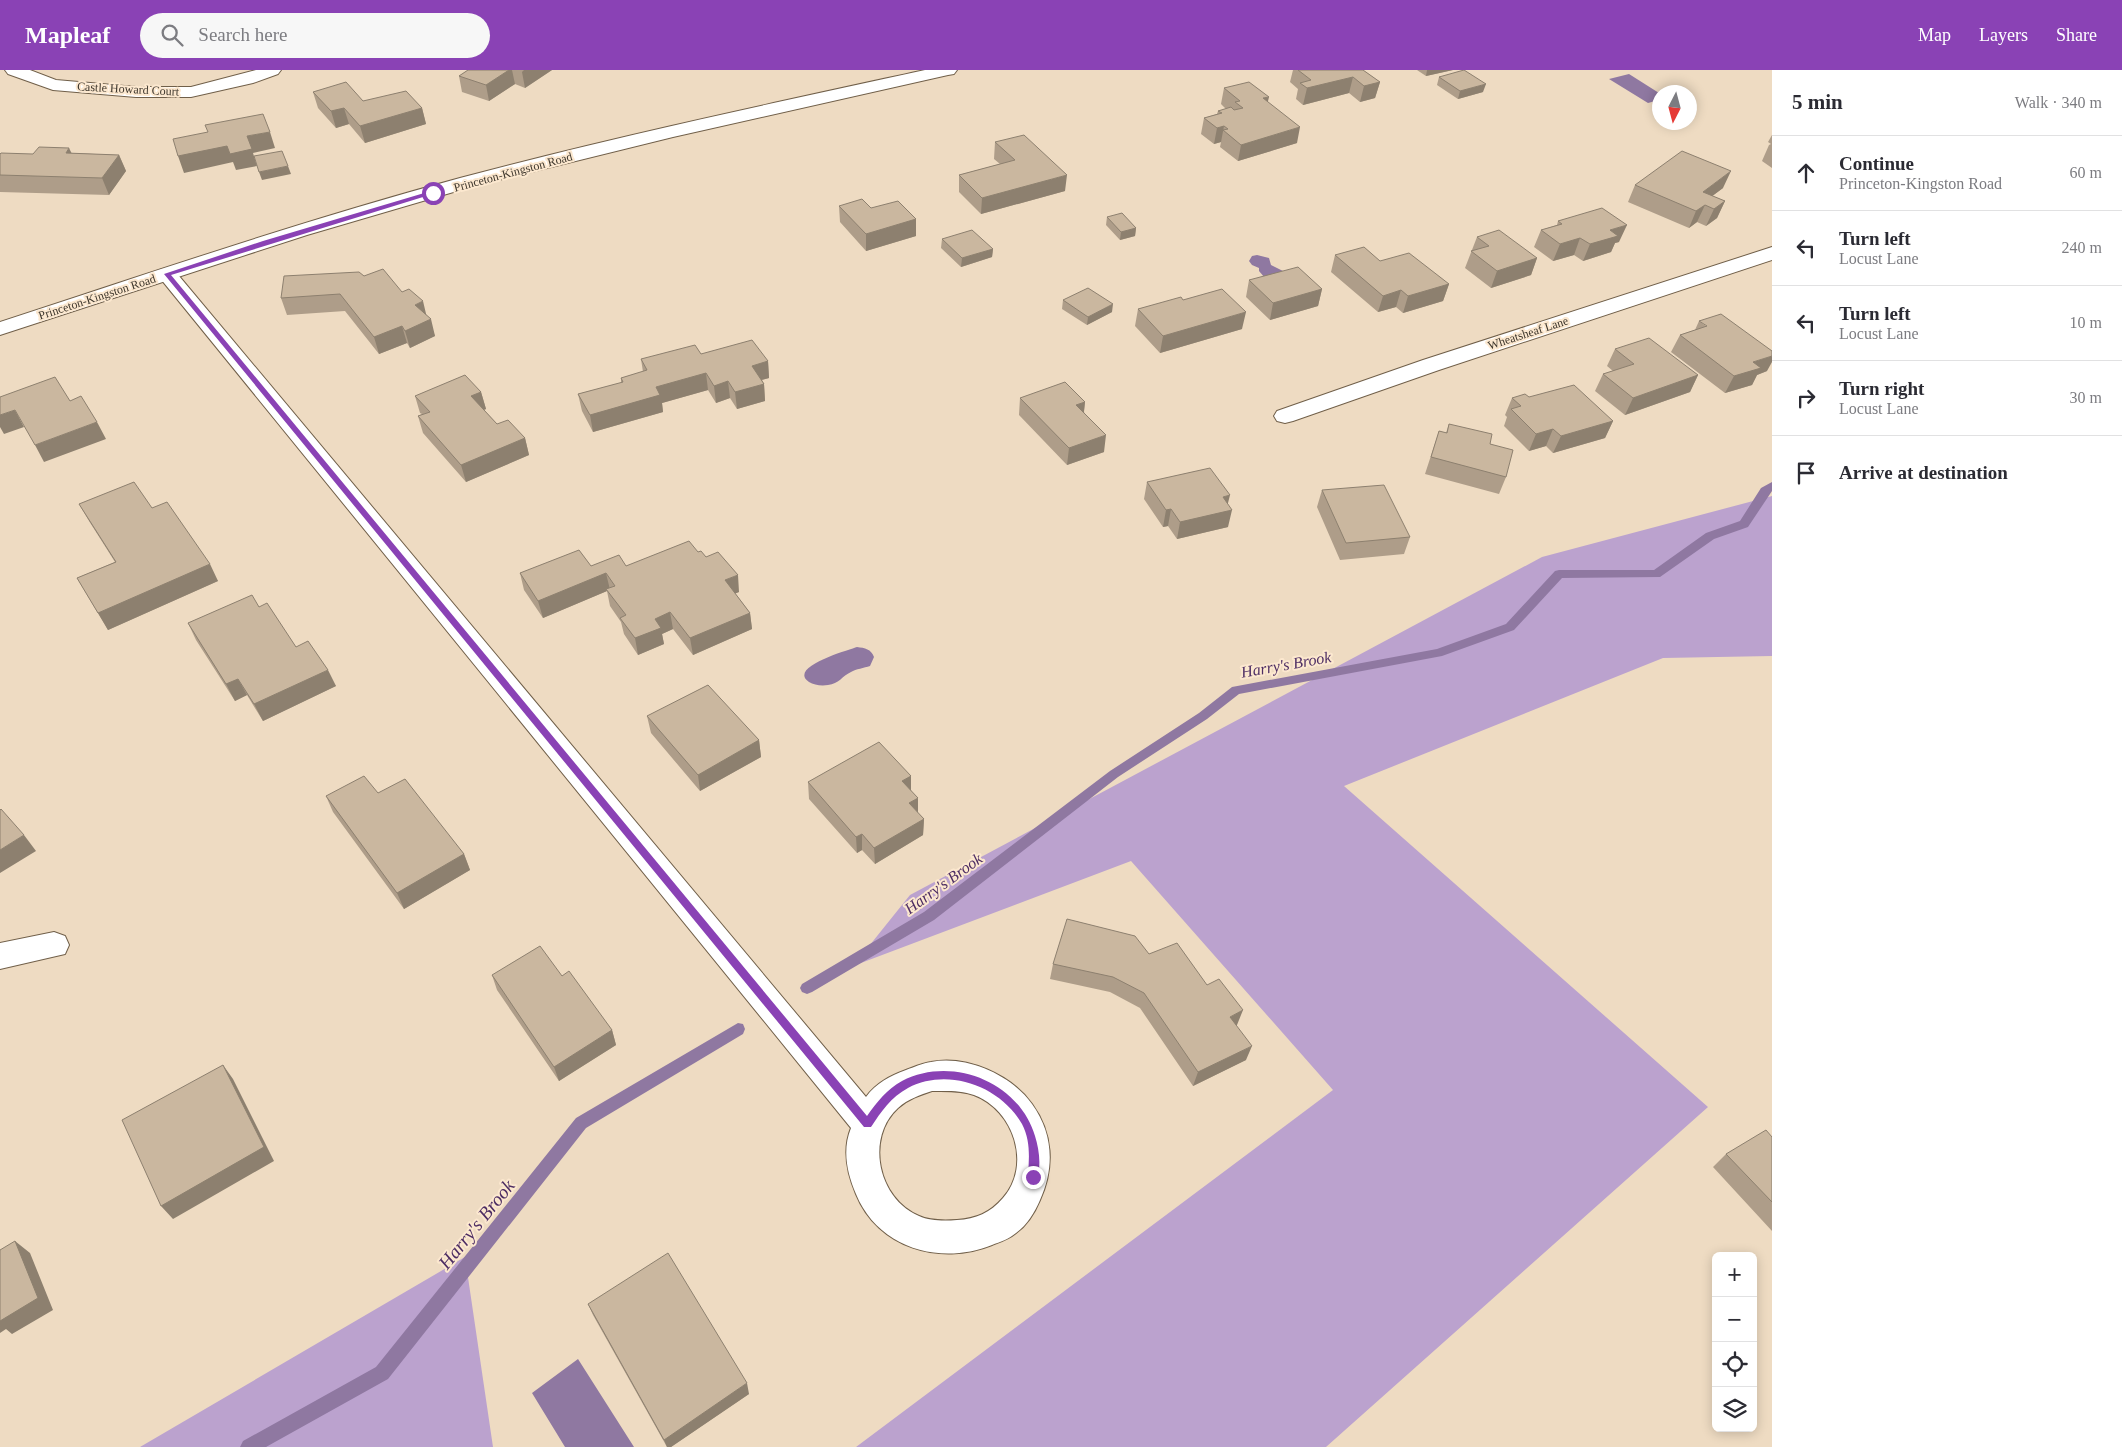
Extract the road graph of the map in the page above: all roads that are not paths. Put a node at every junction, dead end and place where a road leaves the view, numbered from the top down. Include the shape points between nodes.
1 (14, 70) edge
2 (272, 70) edge
3 (948, 70) edge
4 (1772, 253) edge
5 (167, 274) junction
6 (0, 329) edge
7 (1285, 416) dead end
8 (54, 945) dead end
9 (0, 956) edge
10 (868, 1124) junction

1 - 2 street, Castle Howard Court via 53,85 136,92 191,92
3 - 5 street, Princeton-Kingston Road via 569,157 402,201
4 - 7 street, Wheatsheaf Lane via 1431,364
5 - 6 street, Princeton-Kingston Road
5 - 10 street
8 - 9 street
10 - 10 street via 883,1101 905,1084 932,1076 960,1076 987,1085 1010,1101 1027,1123 1035,1150 1033,1177 1022,1202 1003,1222 978,1234 949,1239 920,1234 895,1221 872,1192 864,1175 861,1148

